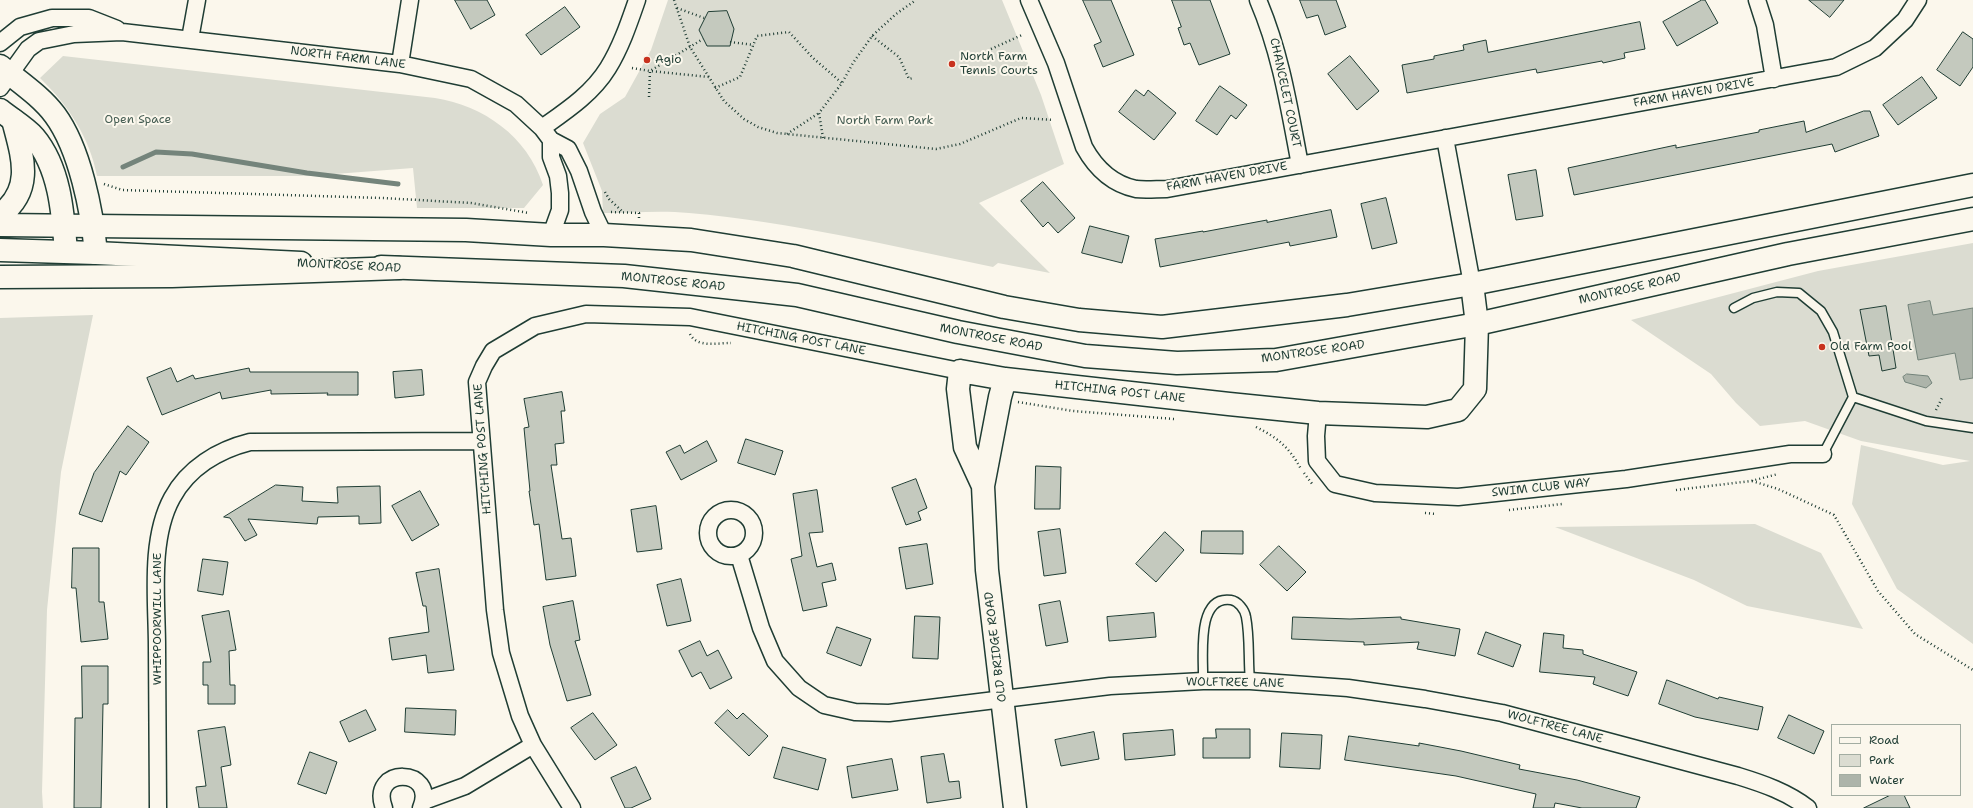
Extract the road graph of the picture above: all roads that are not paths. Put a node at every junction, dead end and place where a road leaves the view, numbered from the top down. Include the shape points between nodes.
1 (197, 0) edge
2 (410, 0) edge
3 (637, 0) edge
4 (1029, 0) edge
5 (1258, 0) edge
6 (1757, 0) edge
7 (1918, 0) edge
8 (122, 32) junction
9 (190, 39) junction
10 (0, 43) edge
11 (400, 64) junction
12 (3, 76) edge
13 (1774, 79) junction
14 (6, 115) edge
15 (547, 134) junction
16 (1445, 138) junction
17 (1300, 164) junction
18 (1973, 185) edge
19 (0, 215) edge
20 (1973, 219) edge
21 (0, 225) edge
22 (64, 226) junction
23 (94, 226) junction
24 (551, 235) junction
25 (604, 235) junction
26 (0, 250) edge
27 (66, 252) junction
28 (96, 253) junction
29 (399, 268) junction
30 (0, 276) edge
31 (1472, 284) junction
32 (1734, 308) dead end
33 (1477, 324) junction
34 (960, 370) junction
35 (1005, 380) junction
36 (1852, 397) junction
37 (1318, 412) junction
38 (1973, 428) edge
39 (481, 441) junction
40 (1823, 454) joint
41 (983, 486) junction
42 (738, 555) dead end
43 (1203, 681) junction
44 (1250, 681) junction
45 (1002, 699) junction
46 (533, 745) junction
47 (423, 804) edge
48 (158, 808) edge
49 (384, 808) edge
50 (572, 808) edge
51 (1016, 808) edge
52 (1808, 808) edge

1 - 9 street
2 - 11 street
3 - 15 street via 624,37 608,68
4 - 17 street, FARM HAVEN DRIVE via 1056,63 1084,147 1100,171 1111,178 1135,189 1167,189
5 - 17 street, CHANCELET COURT via 1281,65
6 - 13 street via 1765,25
7 - 13 street, FARM HAVEN DRIVE via 1905,20 1875,48 1836,67
8 - 9 street, NORTH FARM LANE
8 - 10 street, NORTH FARM LANE via 89,18 52,18 20,27
8 - 12 street, NORTH FARM LANE via 74,34 39,41
9 - 11 street, NORTH FARM LANE
11 - 15 street, NORTH FARM LANE via 471,79 516,104
12 - 23 main road via 40,100 55,115 71,144
13 - 16 street, FARM HAVEN DRIVE
14 - 19 main road via 23,161 22,184 8,209
14 - 22 main road via 33,136 47,154
15 - 24 street via 560,193 560,210
15 - 25 street, NORTH FARM LANE via 568,149
16 - 17 street, FARM HAVEN DRIVE
16 - 31 street
18 - 31 main road
20 - 33 main road, MONTROSE ROAD via 1788,254
21 - 22 main road
22 - 23 main road
22 - 27 main road
23 - 24 main road via 466,230
23 - 28 main road
24 - 25 main road
25 - 31 main road via 691,240 785,255 1004,307 1079,320 1162,326 1347,305
26 - 27 main road, MONTROSE ROAD
27 - 28 main road, MONTROSE ROAD
28 - 29 main road, MONTROSE ROAD
29 - 30 main road via 172,276
29 - 33 main road, MONTROSE ROAD via 624,276 797,295 958,332 1085,356 1177,362 1276,360
31 - 33 main road, HITCHING POST LANE
32 - 36 lane via 1753,298 1777,292 1798,293 1821,311 1833,332
33 - 37 main road, HITCHING POST LANE via 1475,388 1458,410 1427,418
34 - 35 main road, HITCHING POST LANE
34 - 39 street, HITCHING POST LANE via 690,317 586,314 535,326 493,351 477,382
34 - 41 main road, OLD BRIDGE ROAD via 958,389 965,447
35 - 37 main road, HITCHING POST LANE
35 - 41 main road, OLD BRIDGE ROAD
36 - 38 lane via 1926,421
36 - 40 lane
37 - 40 street, SWIM CLUB WAY via 1317,461 1335,484 1376,493 1458,497 1626,478 1790,454
39 - 46 street, HITCHING POST LANE via 501,653 520,716
39 - 48 street, WHIPPOORWILL LANE via 250,442 205,460 179,486 165,512 157,554
41 - 45 main road, OLD BRIDGE ROAD via 988,570
42 - 45 street, WOLFTREE LANE via 761,628 775,661 799,688 824,705 855,712 889,713
43 - 44 street, WOLFTREE LANE
43 - 44 lane via 1204,618 1209,608 1219,600 1232,600 1240,605 1246,616
43 - 45 street, WOLFTREE LANE via 1110,686
44 - 52 street, WOLFTREE LANE via 1348,688 1502,713 1768,785
45 - 51 main road, OLD BRIDGE ROAD
46 - 47 street via 465,786
46 - 50 street, HITCHING POST LANE
47 - 49 street via 424,793 416,781 402,776 389,781 384,787

